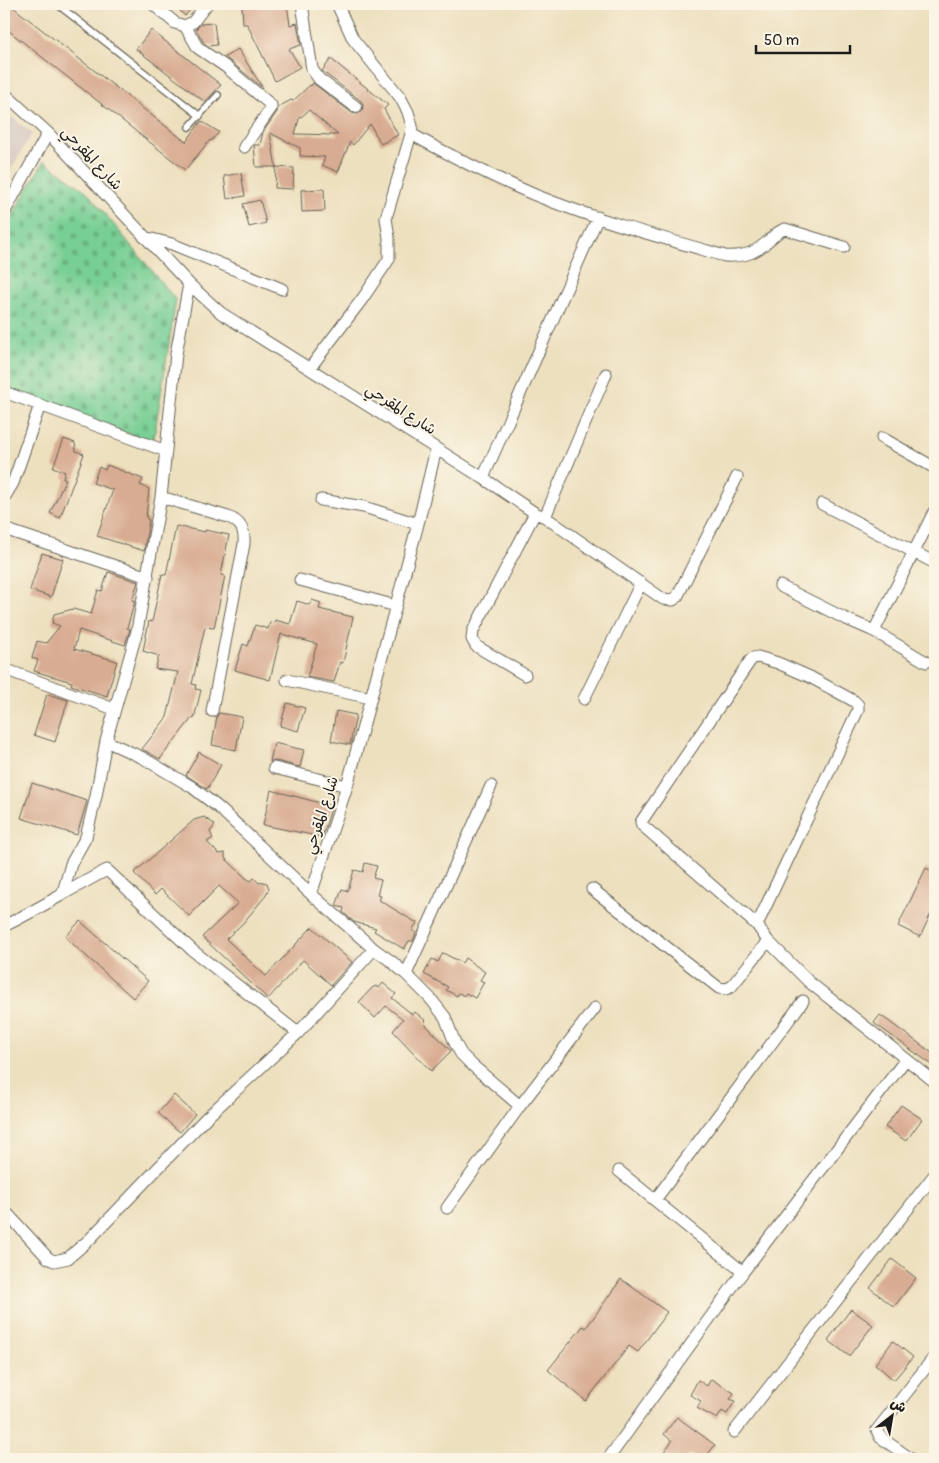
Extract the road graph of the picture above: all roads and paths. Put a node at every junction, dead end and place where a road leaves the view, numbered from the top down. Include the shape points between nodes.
1 (57, 4) edge
2 (153, 4) edge
3 (207, 4) edge
4 (302, 4) edge
5 (337, 4) edge
6 (185, 26) junction
7 (4, 92) edge
8 (218, 95) dead end
9 (356, 107) dead end
10 (200, 116) junction
11 (189, 127) dead end
12 (48, 133) junction
13 (411, 134) junction
14 (244, 147) dead end
15 (4, 213) edge
16 (598, 217) junction
17 (144, 237) junction
18 (844, 246) dead end
19 (189, 284) junction
20 (282, 289) dead end
21 (310, 368) junction
22 (606, 374) dead end
23 (4, 392) edge
24 (40, 405) junction
25 (882, 438) dead end
26 (436, 449) junction
27 (166, 451) junction
28 (935, 468) edge
29 (737, 477) dead end
30 (483, 478) junction
31 (161, 497) junction
32 (4, 498) edge
33 (321, 500) dead end
34 (822, 504) dead end
35 (935, 510) edge
36 (540, 515) junction
37 (418, 524) junction
38 (4, 529) edge
39 (914, 551) junction
40 (935, 563) edge
41 (148, 577) junction
42 (300, 580) dead end
43 (640, 583) junction
44 (780, 586) dead end
45 (396, 606) junction
46 (874, 631) junction
47 (926, 662) dead end
48 (4, 669) edge
49 (525, 675) dead end
50 (287, 680) dead end
51 (371, 698) junction
52 (584, 699) dead end
53 (114, 709) junction
54 (212, 710) dead end
55 (106, 741) junction
56 (274, 768) dead end
57 (347, 786) junction
58 (491, 786) dead end
59 (592, 888) dead end
60 (63, 892) junction
61 (311, 894) junction
62 (756, 925) junction
63 (4, 926) edge
64 (768, 941) junction
65 (374, 949) junction
66 (406, 974) junction
67 (803, 1001) dead end
68 (595, 1008) dead end
69 (298, 1033) junction
70 (906, 1059) junction
71 (935, 1082) edge
72 (520, 1106) junction
73 (619, 1171) dead end
74 (935, 1174) edge
75 (655, 1200) junction
76 (447, 1208) dead end
77 (4, 1210) edge
78 (744, 1272) junction
79 (935, 1356) edge
80 (734, 1432) dead end
81 (608, 1459) edge
82 (911, 1459) edge

1 - 10 lane
2 - 6 street
3 - 6 street via 193,22
4 - 9 street via 312,70
5 - 13 street via 353,40 400,97 408,112
6 - 14 street via 198,48 271,105
7 - 12 street, شارع المقرحي
8 - 10 lane
10 - 11 lane
12 - 15 street
12 - 17 street, شارع المقرحي
13 - 16 street via 526,191
13 - 21 street via 386,218 390,259
16 - 18 street via 725,256 743,256 759,250 785,229
16 - 30 street
17 - 19 street, شارع المقرحي
17 - 20 street via 172,244
19 - 21 street, شارع المقرحي via 221,313
19 - 27 street via 176,354
21 - 26 street, شارع المقرحي
22 - 36 street
23 - 24 street
24 - 27 street
24 - 32 street
25 - 28 street
26 - 30 street
26 - 37 street, شارع المقرحي
27 - 31 street
29 - 43 street via 677,597 663,599
30 - 36 street
31 - 41 street
31 - 54 street via 238,521 245,534
33 - 37 street via 364,507
34 - 39 street
35 - 39 street
36 - 43 street
36 - 49 street via 473,631 472,639 476,646
37 - 45 street, شارع المقرحي
38 - 41 street
39 - 40 street
39 - 46 street
41 - 53 street via 137,631
42 - 45 street
43 - 52 street
44 - 46 street
45 - 51 street, شارع المقرحي
46 - 47 street
48 - 53 street
50 - 51 street
51 - 57 street, شارع المقرحي
53 - 55 street
55 - 60 street via 86,837 71,864
55 - 61 street via 192,787 220,808
56 - 57 street
57 - 61 street, شارع المقرحي
58 - 66 street
59 - 64 street via 719,988 731,987
60 - 63 street via 56,899
60 - 69 street via 107,870 192,950
61 - 65 street
62 - 62 street via 641,822 750,661 758,657 810,677 854,701 858,710
62 - 64 street
64 - 70 street via 809,982
65 - 66 street
65 - 69 street
66 - 72 street via 445,1017 461,1054
67 - 75 street
68 - 72 street
69 - 77 street via 206,1118 68,1258 54,1261 48,1258
70 - 71 street
70 - 78 street
72 - 76 street
73 - 75 street
74 - 80 street
75 - 78 street
78 - 81 street
79 - 82 street via 877,1430 880,1437

